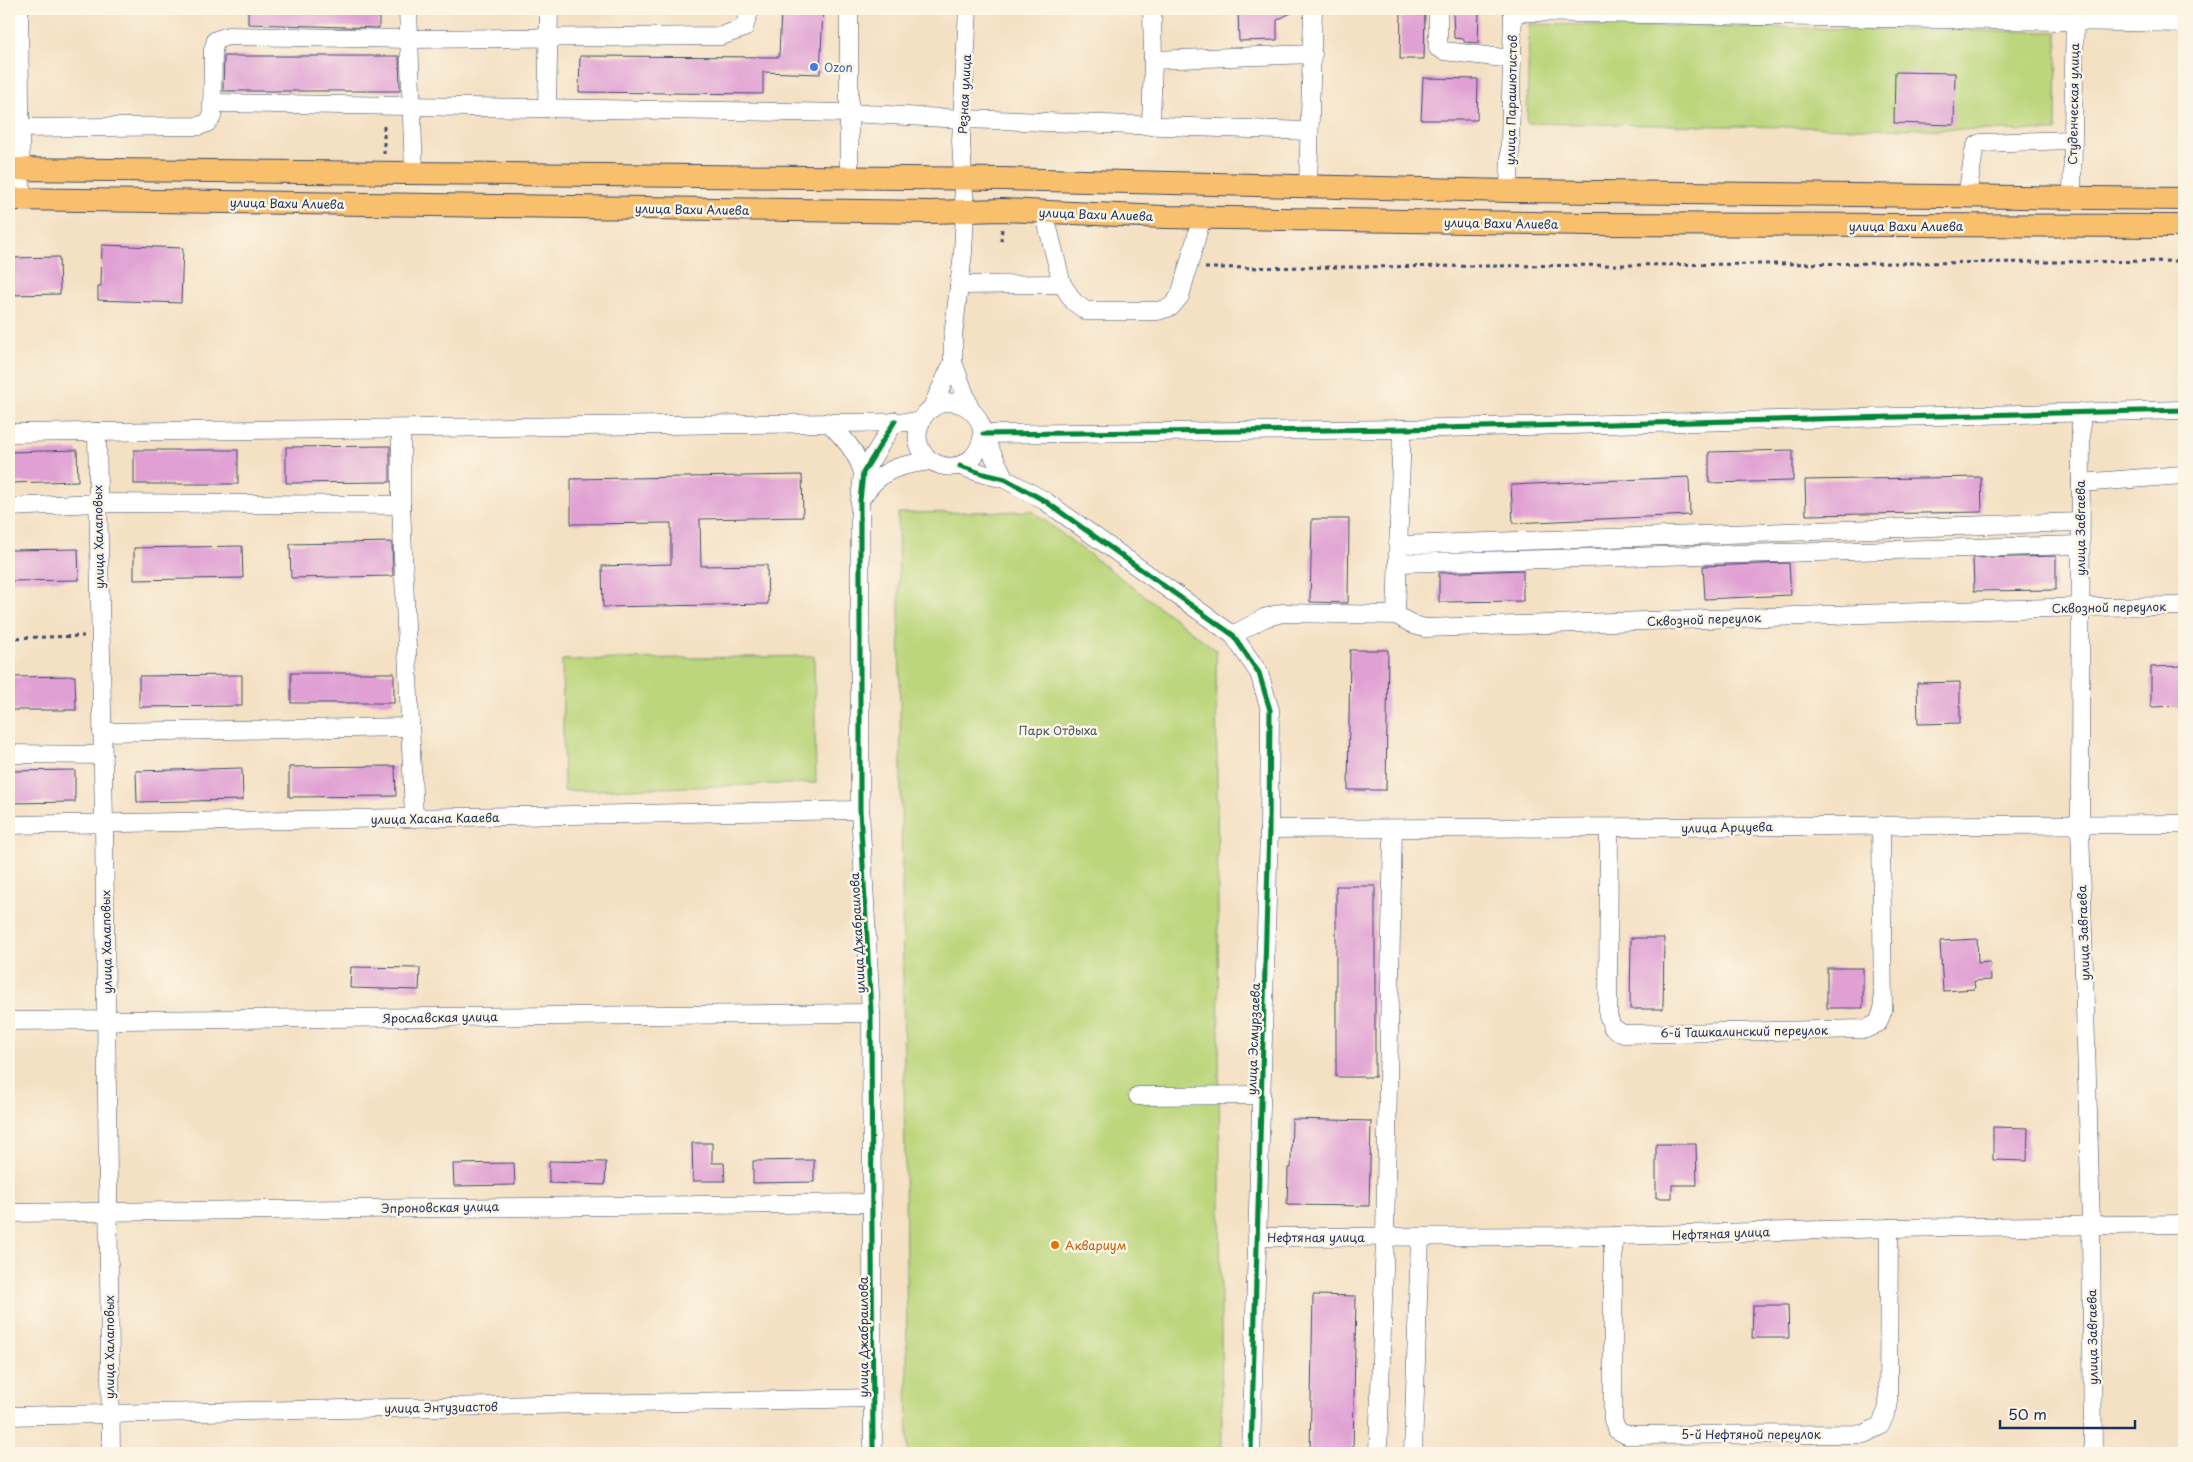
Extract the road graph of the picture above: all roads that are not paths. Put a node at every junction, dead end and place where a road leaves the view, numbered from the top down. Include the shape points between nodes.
1 (19, 9) edge
2 (408, 9) edge
3 (549, 9) edge
4 (750, 9) edge
5 (849, 9) edge
6 (968, 9) edge
7 (1152, 9) edge
8 (1314, 9) edge
9 (1438, 9) edge
10 (1513, 10) edge
11 (1879, 14) edge
12 (2075, 16) edge
13 (2184, 23) edge
14 (550, 38) junction
15 (410, 39) junction
16 (1313, 54) junction
17 (1512, 59) junction
18 (1153, 60) junction
19 (212, 103) junction
20 (410, 106) junction
21 (547, 108) junction
22 (849, 113) junction
23 (962, 119) junction
24 (1151, 126) junction
25 (20, 128) junction
26 (1308, 131) junction
27 (2072, 140) junction
28 (15, 169) edge
29 (414, 174) junction
30 (849, 179) junction
31 (964, 180) junction
32 (1308, 186) junction
33 (1509, 191) junction
34 (1967, 197) junction
35 (2072, 199) junction
36 (2184, 199) edge
37 (15, 200) edge
38 (965, 212) junction
39 (1044, 212) junction
40 (1202, 217) junction
41 (2184, 226) edge
42 (1062, 284) junction
43 (959, 285) junction
44 (953, 362) junction
45 (2184, 410) edge
46 (971, 411) junction
47 (2081, 412) junction
48 (926, 415) junction
49 (895, 421) junction
50 (828, 422) junction
51 (401, 429) junction
52 (1402, 430) junction
53 (96, 432) junction
54 (9, 433) edge
55 (983, 434) junction
56 (931, 461) junction
57 (960, 466) junction
58 (863, 473) junction
59 (2182, 475) dead end
60 (1005, 479) junction
61 (2080, 483) junction
62 (860, 500) junction
63 (97, 503) junction
64 (400, 505) junction
65 (9, 507) edge
66 (2080, 522) junction
67 (1398, 544) junction
68 (2080, 545) junction
69 (1398, 563) junction
70 (2184, 606) edge
71 (2080, 607) junction
72 (1396, 614) junction
73 (1232, 635) junction
74 (410, 727) junction
75 (102, 732) junction
76 (9, 754) edge
77 (103, 755) junction
78 (860, 810) junction
79 (414, 818) junction
80 (104, 824) junction
81 (2184, 824) edge
82 (9, 825) edge
83 (1881, 825) junction
84 (2080, 825) junction
85 (1608, 828) junction
86 (1269, 829) junction
87 (1393, 829) junction
88 (871, 1012) junction
89 (107, 1021) junction
90 (9, 1022) edge
91 (1261, 1095) junction
92 (1138, 1096) dead end
93 (872, 1203) junction
94 (108, 1210) junction
95 (9, 1213) edge
96 (2091, 1224) junction
97 (2184, 1224) edge
98 (1889, 1228) junction
99 (1420, 1236) junction
100 (1612, 1236) junction
101 (1257, 1237) junction
102 (1385, 1237) junction
103 (873, 1398) junction
104 (110, 1414) junction
105 (9, 1416) edge
106 (111, 1453) edge
107 (873, 1453) edge
108 (1251, 1453) edge
109 (1378, 1453) edge
110 (1413, 1453) edge
111 (2093, 1453) edge

1 - 25 street
2 - 15 street
3 - 14 street
4 - 14 street via 744,28 721,36
5 - 22 street
6 - 23 street, Резная улица
7 - 18 street
8 - 16 street
9 - 17 street via 1438,48
10 - 11 street
10 - 17 street, улица Парашютистов
11 - 12 street
12 - 13 street
12 - 27 street, Студенческая улица
14 - 15 street
14 - 21 street
15 - 19 street via 228,36 216,40 213,50
15 - 20 street
16 - 18 street
16 - 26 street
17 - 33 street, улица Парашютистов
18 - 24 street
19 - 20 street
19 - 25 street via 212,117 199,126
20 - 21 street
20 - 29 street
21 - 22 street
22 - 23 street
22 - 30 street
23 - 24 street
23 - 31 street, Резная улица
24 - 26 street
25 - 28 street
26 - 32 street
27 - 34 street via 1981,143 1974,151
27 - 35 street, Студенческая улица
28 - 29 main road
28 - 37 street
29 - 30 main road
30 - 31 main road
31 - 32 main road
31 - 38 street, Резная улица
32 - 33 main road
33 - 34 main road
34 - 35 main road
35 - 36 main road
37 - 38 main road, улица Вахи Алиева
38 - 39 main road, улица Вахи Алиева
38 - 43 street, Резная улица
39 - 40 main road, улица Вахи Алиева
39 - 42 street
40 - 41 main road, улица Вахи Алиева via 1590,224
40 - 42 street via 1180,296 1171,307 1158,310 1086,310 1074,302
42 - 43 street
43 - 44 street, Резная улица
44 - 46 street
44 - 48 street
45 - 47 street
46 - 48 street via 950,402 940,404
46 - 55 street
47 - 52 street
47 - 61 street, улица Завгаева
48 - 49 street
48 - 56 street via 918,435 919,445
49 - 50 street
49 - 58 street, улица Джабраилова
50 - 51 street
50 - 58 street via 845,440
51 - 53 street
51 - 64 street
52 - 55 street
52 - 67 street
53 - 54 street
53 - 63 street, улица Халаповых
55 - 57 street via 976,454
55 - 60 street
56 - 57 street via 950,467
56 - 62 street via 898,466 888,471 868,488
57 - 60 street, улица Эсмурзаева
58 - 62 street, улица Джабраилова
59 - 61 street
60 - 73 street, улица Эсмурзаева via 1045,501
61 - 66 street, улица Завгаева
62 - 78 street, улица Джабраилова
63 - 64 street
63 - 65 street
63 - 75 street, улица Халаповых
64 - 74 street
66 - 67 street
66 - 68 street, улица Завгаева
67 - 69 street
68 - 69 street
68 - 71 street, улица Завгаева
69 - 72 street
70 - 71 street, Сквозной переулок
71 - 72 street, Сквозной переулок via 1426,628
71 - 84 street, улица Завгаева
72 - 73 street, Сквозной переулок via 1282,613 1264,618
73 - 86 street, улица Эсмурзаева via 1259,673 1270,710
74 - 75 street
74 - 79 street
75 - 77 street, улица Халаповых
76 - 77 street
77 - 80 street, улица Халаповых
78 - 79 street, улица Хасана Кааева
78 - 88 street, улица Джабраилова
79 - 80 street, улица Хасана Кааева
80 - 82 street, улица Хасана Кааева
80 - 89 street, улица Халаповых
81 - 84 street, улица Арцуева
83 - 84 street, улица Арцуева
83 - 85 street, улица Арцуева
83 - 85 street, 6-й Ташкалинский переулок via 1883,1010 1878,1023 1866,1029 1623,1034 1612,1027 1608,1015
84 - 96 street, улица Завгаева
85 - 87 street, улица Арцуева
86 - 87 street, улица Арцуева
86 - 91 street, улица Эсмурзаева
87 - 102 street
88 - 89 street, Ярославская улица
88 - 93 street, улица Джабраилова
89 - 90 street, Ярославская улица
89 - 94 street, улица Халаповых
91 - 92 street
91 - 101 street, улица Эсмурзаева
93 - 94 street, Эпроновская улица
93 - 103 street, улица Джабраилова
94 - 95 street, Эпроновская улица
94 - 104 street, улица Халаповых
96 - 97 street, Нефтяная улица
96 - 98 street, Нефтяная улица
96 - 111 street, улица Завгаева
98 - 100 street, Нефтяная улица
98 - 100 street, 5-й Нефтяной переулок via 1888,1408 1880,1426 1864,1434 1626,1434 1617,1430 1613,1420
99 - 100 street, Нефтяная улица
99 - 102 street, Нефтяная улица
99 - 110 street
101 - 102 street, Нефтяная улица
101 - 108 street, улица Эсмурзаева
102 - 109 street
103 - 104 street, улица Энтузиастов
103 - 107 street, улица Джабраилова
104 - 105 street, улица Энтузиастов
104 - 106 street, улица Халаповых

